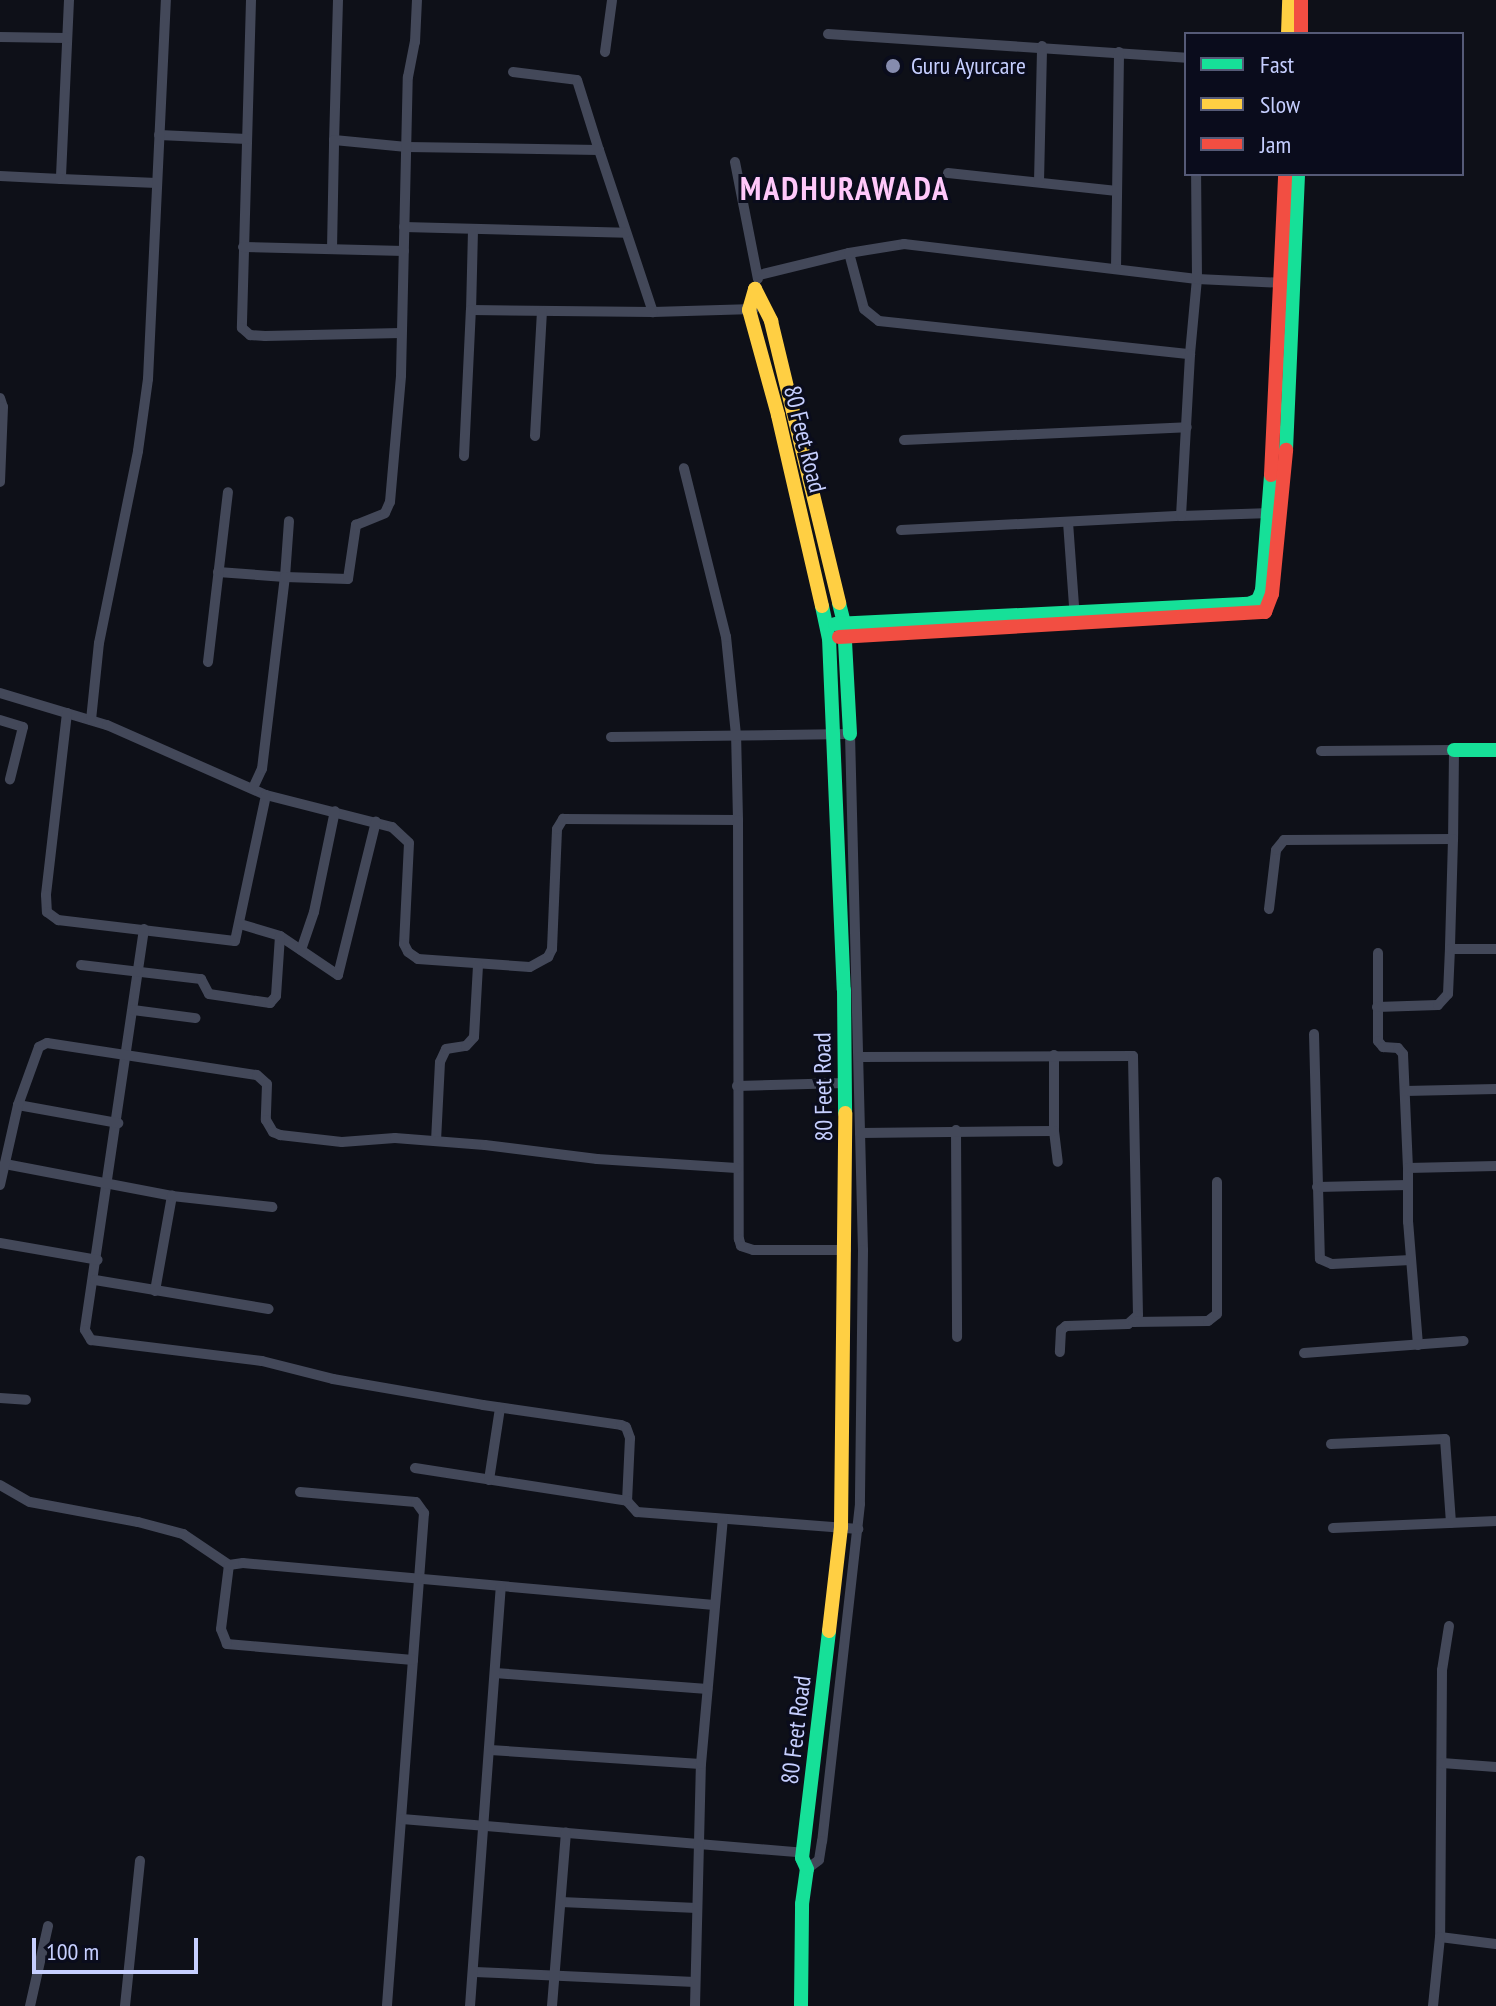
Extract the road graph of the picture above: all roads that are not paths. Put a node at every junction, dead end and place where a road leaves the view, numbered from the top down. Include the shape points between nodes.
1 (69, 0) edge
2 (166, 0) edge
3 (251, 0) edge
4 (338, 0) edge
5 (417, 0) edge
6 (612, 0) edge
7 (1289, 0) edge
8 (1301, 0) edge
9 (1288, 32) edge
10 (1301, 32) edge
11 (828, 34) dead end
12 (0, 37) edge
13 (67, 38) junction
14 (1042, 46) junction
15 (605, 52) dead end
16 (1119, 52) junction
17 (1184, 58) edge
18 (513, 72) dead end
19 (159, 135) junction
20 (247, 139) junction
21 (334, 140) junction
22 (407, 147) junction
23 (599, 150) junction
24 (735, 162) dead end
25 (948, 173) dead end
26 (0, 176) edge
27 (1196, 176) edge
28 (1285, 176) edge
29 (1298, 176) edge
30 (61, 179) junction
31 (1039, 182) junction
32 (157, 183) junction
33 (1117, 191) junction
34 (404, 227) junction
35 (473, 230) junction
36 (626, 233) junction
37 (243, 247) junction
38 (332, 249) junction
39 (404, 251) junction
40 (849, 253) junction
41 (1116, 269) junction
42 (1197, 279) junction
43 (757, 282) junction
44 (1289, 283) junction
45 (757, 309) junction
46 (471, 310) junction
47 (542, 311) junction
48 (653, 312) junction
49 (401, 333) junction
50 (1190, 354) junction
51 (0, 398) edge
52 (1187, 427) junction
53 (535, 436) dead end
54 (904, 440) dead end
55 (464, 456) dead end
56 (684, 468) dead end
57 (0, 471) edge
58 (0, 482) edge
59 (228, 492) dead end
60 (1275, 513) junction
61 (1181, 516) junction
62 (289, 521) dead end
63 (1068, 522) junction
64 (901, 530) dead end
65 (218, 572) junction
66 (285, 577) junction
67 (1075, 618) junction
68 (845, 630) junction
69 (828, 631) junction
70 (208, 662) dead end
71 (0, 693) edge
72 (67, 713) junction
73 (0, 720) edge
74 (91, 720) junction
75 (736, 735) junction
76 (842, 735) junction
77 (611, 737) dead end
78 (1454, 750) junction
79 (1496, 750) edge
80 (1321, 751) dead end
81 (10, 779) dead end
82 (253, 788) junction
83 (266, 795) junction
84 (335, 811) junction
85 (738, 820) junction
86 (376, 822) junction
87 (1453, 839) junction
88 (1269, 909) dead end
89 (240, 924) junction
90 (144, 929) junction
91 (280, 936) junction
92 (1450, 949) junction
93 (1496, 949) edge
94 (301, 950) junction
95 (1378, 953) dead end
96 (81, 965) dead end
97 (478, 965) junction
98 (138, 972) junction
99 (1377, 1007) junction
100 (133, 1010) junction
101 (195, 1018) dead end
102 (1314, 1034) dead end
103 (128, 1053) junction
104 (1054, 1055) junction
105 (859, 1057) junction
106 (845, 1083) junction
107 (737, 1086) junction
108 (1496, 1089) edge
109 (1405, 1091) junction
110 (18, 1105) junction
111 (118, 1123) junction
112 (956, 1130) junction
113 (1054, 1131) junction
114 (860, 1133) junction
115 (436, 1141) junction
116 (1058, 1162) dead end
117 (5, 1164) junction
118 (1496, 1166) edge
119 (737, 1168) junction
120 (1408, 1168) junction
121 (1217, 1182) dead end
122 (0, 1185) edge
123 (1408, 1185) junction
124 (109, 1186) junction
125 (1317, 1187) junction
126 (172, 1196) junction
127 (272, 1207) dead end
128 (0, 1243) edge
129 (846, 1250) junction
130 (98, 1260) junction
131 (1411, 1260) junction
132 (95, 1280) junction
133 (155, 1291) junction
134 (269, 1309) dead end
135 (1133, 1322) junction
136 (957, 1337) dead end
137 (1464, 1341) dead end
138 (1418, 1345) junction
139 (1060, 1352) dead end
140 (1304, 1353) dead end
141 (0, 1398) edge
142 (26, 1400) dead end
143 (500, 1408) junction
144 (1331, 1444) dead end
145 (415, 1468) dead end
146 (489, 1480) junction
147 (0, 1485) edge
148 (300, 1492) dead end
149 (627, 1501) junction
150 (723, 1519) junction
151 (1496, 1521) edge
152 (1451, 1523) junction
153 (841, 1527) junction
154 (1333, 1528) dead end
155 (858, 1529) junction
156 (229, 1565) junction
157 (419, 1581) junction
158 (501, 1587) junction
159 (714, 1605) junction
160 (1449, 1626) dead end
161 (413, 1660) junction
162 (495, 1673) junction
163 (707, 1689) junction
164 (490, 1750) junction
165 (1442, 1763) junction
166 (701, 1764) junction
167 (1490, 1767) edge
168 (402, 1819) junction
169 (485, 1826) junction
170 (566, 1833) junction
171 (698, 1844) junction
172 (803, 1853) junction
173 (140, 1861) dead end
174 (807, 1869) junction
175 (561, 1902) junction
176 (697, 1908) junction
177 (48, 1926) dead end
178 (1440, 1937) junction
179 (1492, 1944) edge
180 (475, 1972) junction
181 (555, 1975) junction
182 (695, 1982) junction
183 (30, 2006) edge
184 (125, 2006) edge
185 (387, 2006) edge
186 (470, 2006) edge
187 (552, 2006) edge
188 (695, 2006) edge
189 (801, 2006) edge
190 (1433, 2006) edge

1 - 13 street
2 - 19 street
3 - 20 street
4 - 21 street
5 - 22 street
6 - 15 street
7 - 9 street
8 - 10 street
11 - 14 street
12 - 13 street
13 - 30 street
14 - 16 street
14 - 31 street
16 - 17 street
16 - 33 street
18 - 23 street via 577,80
19 - 20 street
19 - 32 street
20 - 37 street
21 - 22 street
21 - 38 street
22 - 23 street
22 - 34 street
23 - 36 street
24 - 43 street
25 - 31 street
26 - 30 street
27 - 42 street
28 - 44 street
29 - 44 street
30 - 32 street
31 - 33 street
32 - 74 street via 148,379 99,643
33 - 41 street
34 - 35 street
34 - 39 street
35 - 36 street
35 - 46 street
36 - 48 street
37 - 38 street
37 - 49 street via 242,328 250,335
38 - 39 street
39 - 49 street
40 - 41 street via 904,244
40 - 43 street
40 - 50 street via 864,309 879,321
41 - 42 street
42 - 44 street
42 - 50 street
43 - 45 street
44 - 60 street
45 - 48 street
45 - 68 street via 771,321
45 - 69 street, 80 Feet Road
46 - 47 street
46 - 55 street
47 - 48 street
47 - 53 street
49 - 66 street via 390,502 385,513 356,525 348,579
50 - 52 street
51 - 57 street
52 - 54 street
52 - 61 street
56 - 75 street via 726,637
57 - 58 street
59 - 65 street
60 - 61 street
60 - 67 street via 1271,602 1265,612
61 - 63 street
62 - 66 street
63 - 64 street
63 - 67 street
65 - 66 street
65 - 70 street
66 - 82 street via 262,769
67 - 68 street
68 - 69 street
68 - 76 street
69 - 76 street, 80 Feet Road
71 - 72 street
72 - 74 street
72 - 90 street via 47,912 58,920
73 - 81 street via 23,727
74 - 82 street
75 - 76 street
75 - 77 street
75 - 85 street
76 - 105 street
76 - 106 street, 80 Feet Road
78 - 79 street
78 - 80 street
78 - 87 street
82 - 83 street
83 - 84 street
83 - 89 street
84 - 86 street
84 - 94 street
85 - 97 street via 563,819 557,829 548,957 530,967
85 - 107 street
86 - 94 street via 341,972 330,972
86 - 97 street via 392,827 409,843 404,944 408,952 418,959
87 - 88 street via 1284,840 1276,850
87 - 92 street
89 - 90 street via 235,941
89 - 91 street
90 - 98 street
91 - 94 street
91 - 98 street via 276,996 270,1003 209,994 201,979
92 - 93 street
92 - 99 street via 1445,1001
95 - 99 street
96 - 98 street
97 - 115 street via 474,1037 466,1046 446,1049 440,1062
98 - 100 street
99 - 109 street via 1378,1041 1402,1051
100 - 101 street
100 - 103 street
102 - 125 street
103 - 110 street via 47,1043 39,1047
103 - 111 street
103 - 115 street via 264,1078 266,1120 280,1135 342,1142
104 - 105 street
104 - 113 street
104 - 135 street via 1133,1056 1139,1306
105 - 114 street
106 - 107 street
106 - 129 street, 80 Feet Road
107 - 119 street
108 - 109 street
109 - 120 street
110 - 111 street
110 - 117 street
111 - 124 street
112 - 113 street
112 - 114 street
112 - 136 street
113 - 116 street
114 - 155 street
115 - 119 street
117 - 122 street
117 - 124 street
118 - 120 street
119 - 129 street via 741,1246
120 - 123 street
121 - 135 street via 1217,1314 1208,1321
123 - 125 street
123 - 131 street
124 - 126 street
124 - 130 street
125 - 131 street via 1322,1262
126 - 127 street
126 - 133 street
128 - 130 street
129 - 153 street, 80 Feet Road
130 - 132 street
131 - 138 street
132 - 133 street
132 - 143 street via 85,1330 98,1342 262,1361
133 - 134 street
135 - 139 street via 1066,1326
137 - 138 street
138 - 140 street
141 - 142 street
143 - 146 street
143 - 149 street via 626,1427
144 - 152 street via 1445,1439
145 - 146 street
146 - 149 street
147 - 156 street via 30,1502 183,1534
148 - 157 street via 420,1504 424,1513
149 - 150 street via 637,1512
150 - 153 street
150 - 159 street
151 - 152 street
152 - 154 street
153 - 155 street
153 - 172 street, 80 Feet Road
155 - 174 street via 822,1841 819,1860
156 - 157 street
156 - 161 street via 221,1629 227,1644
157 - 158 street
157 - 161 street
158 - 159 street
158 - 162 street
159 - 163 street
160 - 165 street via 1442,1670
161 - 168 street
162 - 163 street
162 - 164 street
163 - 166 street
164 - 166 street
164 - 169 street
165 - 167 street
165 - 178 street
166 - 171 street
168 - 169 street
168 - 185 street
169 - 170 street
169 - 180 street
170 - 171 street
170 - 175 street
171 - 172 street
171 - 176 street
172 - 174 street, 80 Feet Road
173 - 184 street
174 - 189 street
175 - 176 street
175 - 181 street
176 - 182 street
177 - 183 street
178 - 179 street
178 - 190 street
180 - 181 street
180 - 186 street
181 - 182 street
181 - 187 street
182 - 188 street

